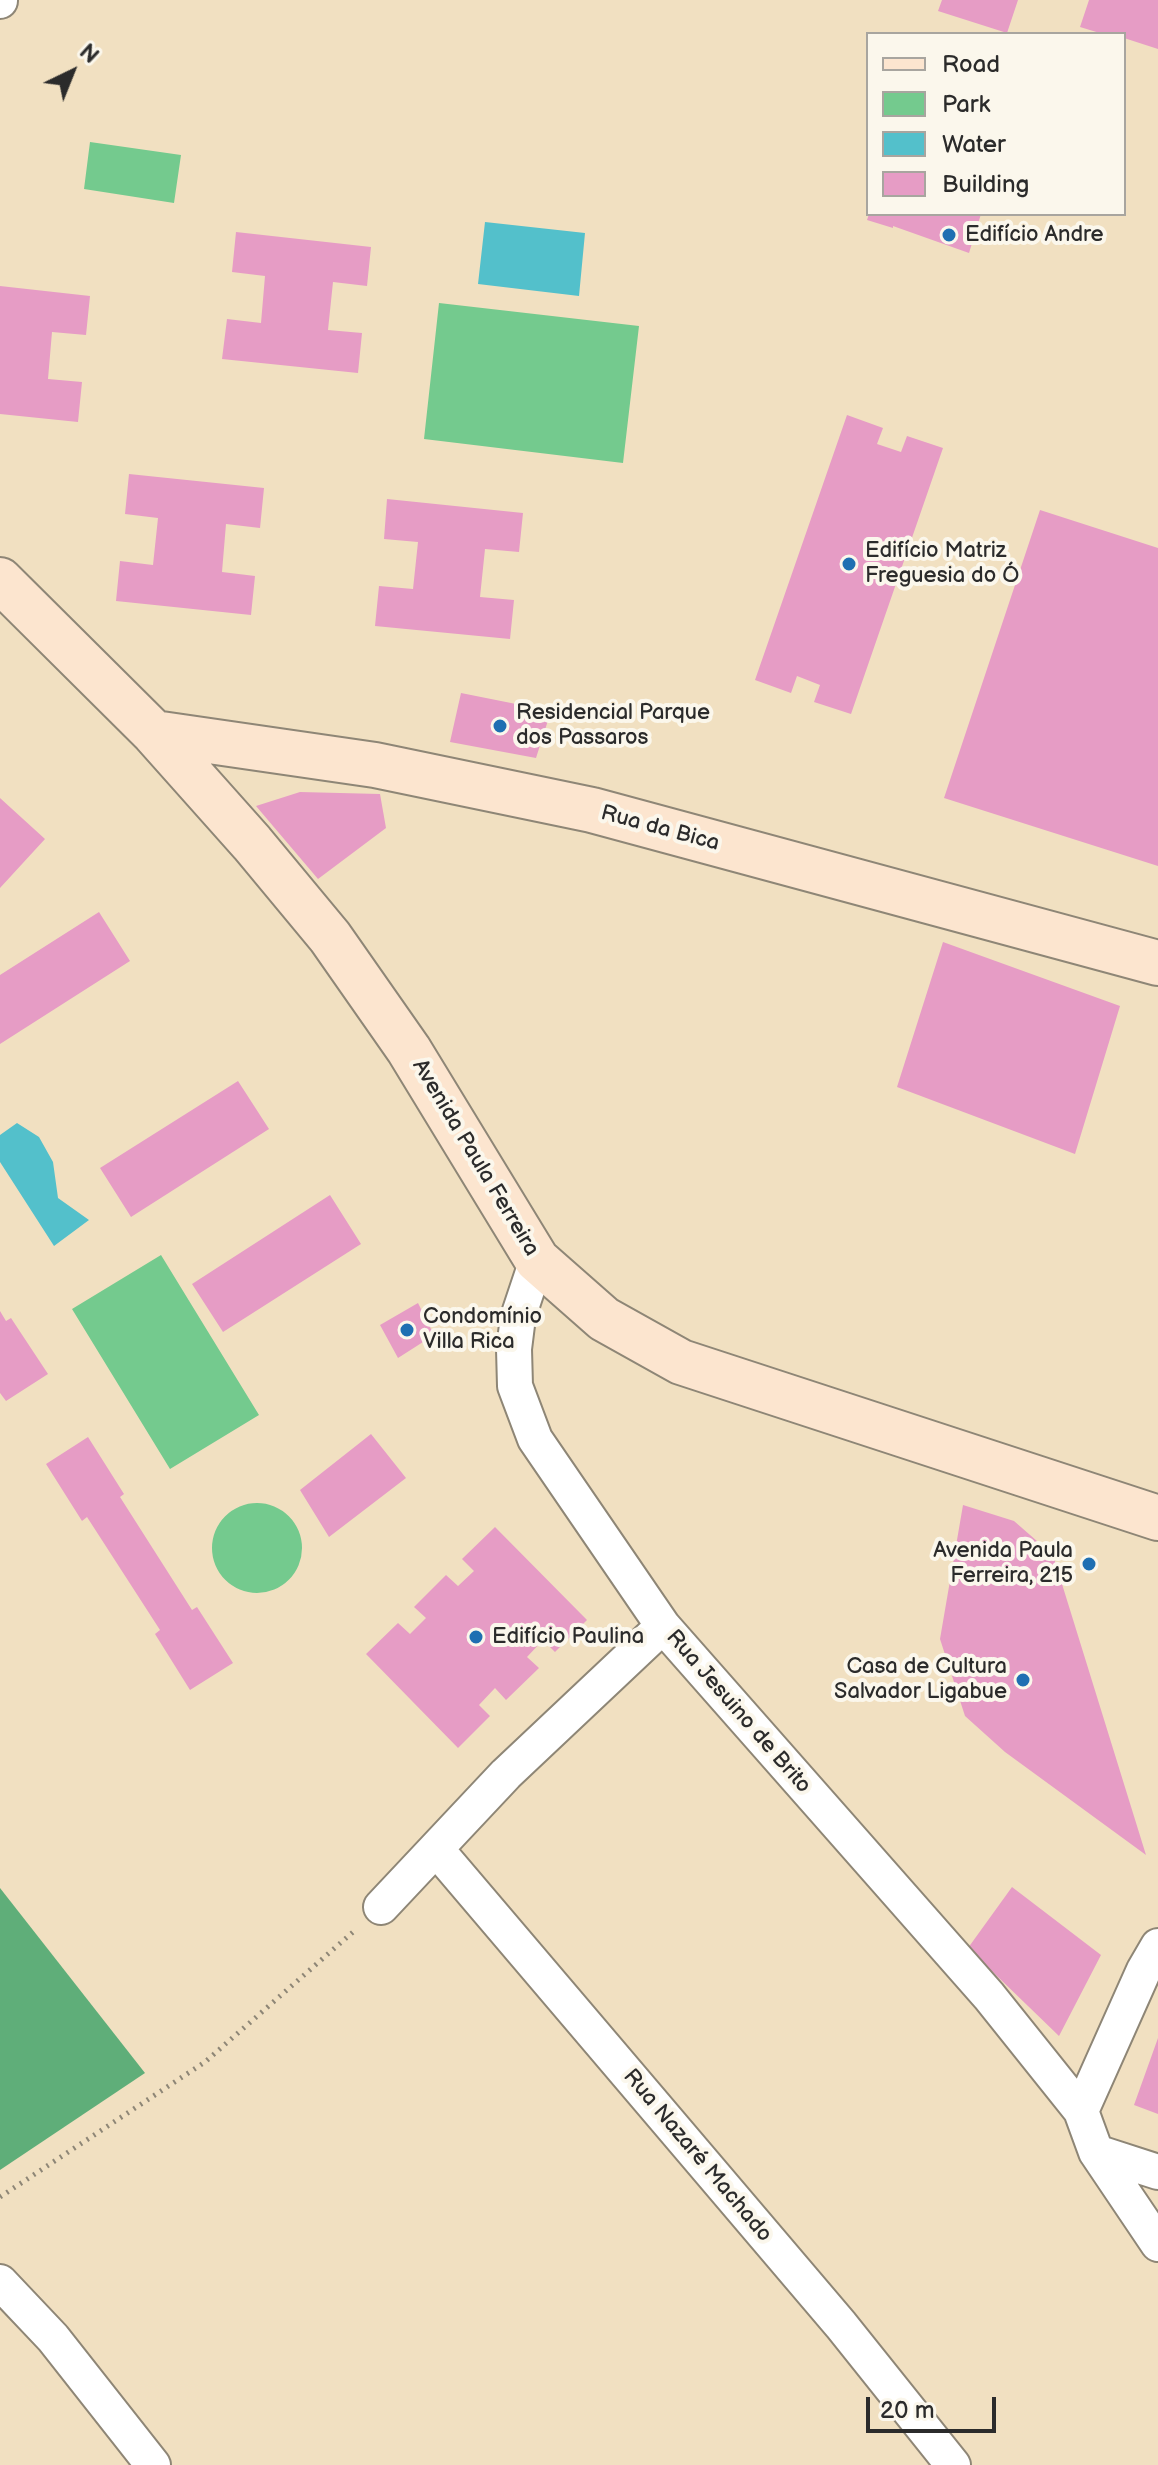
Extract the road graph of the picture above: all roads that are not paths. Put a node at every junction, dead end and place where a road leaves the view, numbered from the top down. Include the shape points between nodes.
1 (0, 580) edge
2 (154, 733) junction
3 (1158, 963) edge
4 (537, 1260) junction
5 (1158, 1518) edge
6 (663, 1626) junction
7 (437, 1850) junction
8 (381, 1907) road end
9 (1158, 1946) edge
10 (1081, 2111) junction
11 (1096, 2152) junction
12 (1158, 2172) edge
13 (1158, 2244) edge
14 (0, 2282) edge
15 (153, 2465) edge
16 (953, 2465) edge

1 - 2 street, Avenida Paula Ferreira
2 - 3 street, Rua da Bica via 375,765 592,810
2 - 4 street, Avenida Paula Ferreira via 330,937 409,1050
4 - 5 street, Avenida Paula Ferreira via 604,1319 681,1362
4 - 6 street, Rua Jesuino de Brito via 518,1317 515,1386 535,1439
6 - 7 street via 506,1774
6 - 10 street, Rua Jesuino de Brito via 989,1996
7 - 8 street
7 - 16 street, Rua Nazaré Machado via 831,2313
9 - 10 street
10 - 11 street, Rua Jesuino de Brito
11 - 12 street
11 - 13 street, Rua Jesuino de Brito
14 - 15 street via 53,2338

